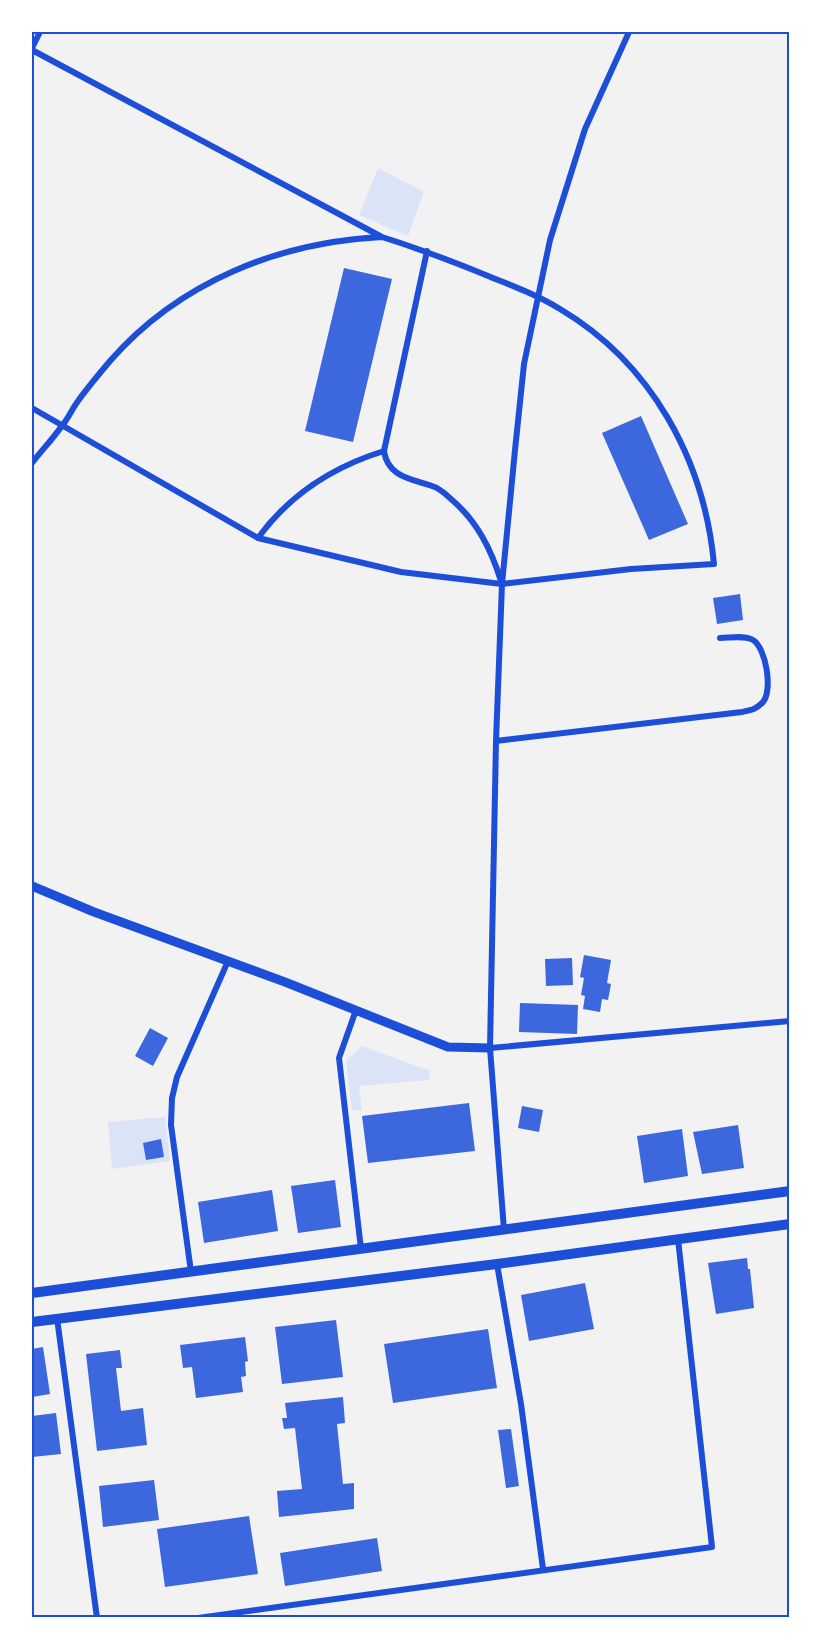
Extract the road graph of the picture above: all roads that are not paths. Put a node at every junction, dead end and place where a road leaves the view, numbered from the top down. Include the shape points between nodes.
1 (40, 32) edge
2 (629, 32) edge
3 (32, 49) edge
4 (382, 237) junction
5 (427, 251) junction
6 (537, 296) junction
7 (32, 408) edge
8 (62, 426) junction
9 (384, 451) junction
10 (32, 463) edge
11 (258, 538) junction
12 (502, 584) junction
13 (720, 638) dead end
14 (496, 741) junction
15 (32, 886) edge
16 (228, 961) junction
17 (356, 1010) junction
18 (789, 1021) edge
19 (490, 1048) junction
20 (789, 1191) edge
21 (789, 1224) edge
22 (504, 1230) junction
23 (678, 1239) junction
24 (361, 1249) junction
25 (497, 1264) junction
26 (191, 1272) junction
27 (32, 1293) edge
28 (57, 1318) junction
29 (32, 1322) edge
30 (543, 1569) junction
31 (97, 1617) edge
32 (198, 1617) edge

1 - 3 street
2 - 6 street via 585,129
3 - 4 street
4 - 5 street
4 - 8 street via 326,242 272,255 196,290 130,340 93,380
5 - 6 street
5 - 9 street
6 - 12 street via 524,364
6 - 12 street via 603,340 656,398 682,443 698,482 714,564
7 - 8 street
8 - 10 street
8 - 11 street
9 - 11 street via 344,466 306,488 274,517
9 - 12 street via 395,472 439,489 465,512 485,541
11 - 12 street via 401,572
12 - 14 street
13 - 14 street via 755,641 765,661 767,677 766,697 756,708
14 - 19 street
15 - 16 street
16 - 17 street
16 - 26 street via 177,1077 172,1098 171,1125
17 - 19 street via 448,1047
17 - 24 street via 339,1058
18 - 19 street
19 - 22 street
20 - 22 main road
21 - 23 main road
22 - 24 main road
23 - 25 main road
23 - 30 street via 712,1547
24 - 26 main road
25 - 28 main road
25 - 30 street
26 - 27 main road
28 - 29 main road
28 - 31 street
30 - 32 street

